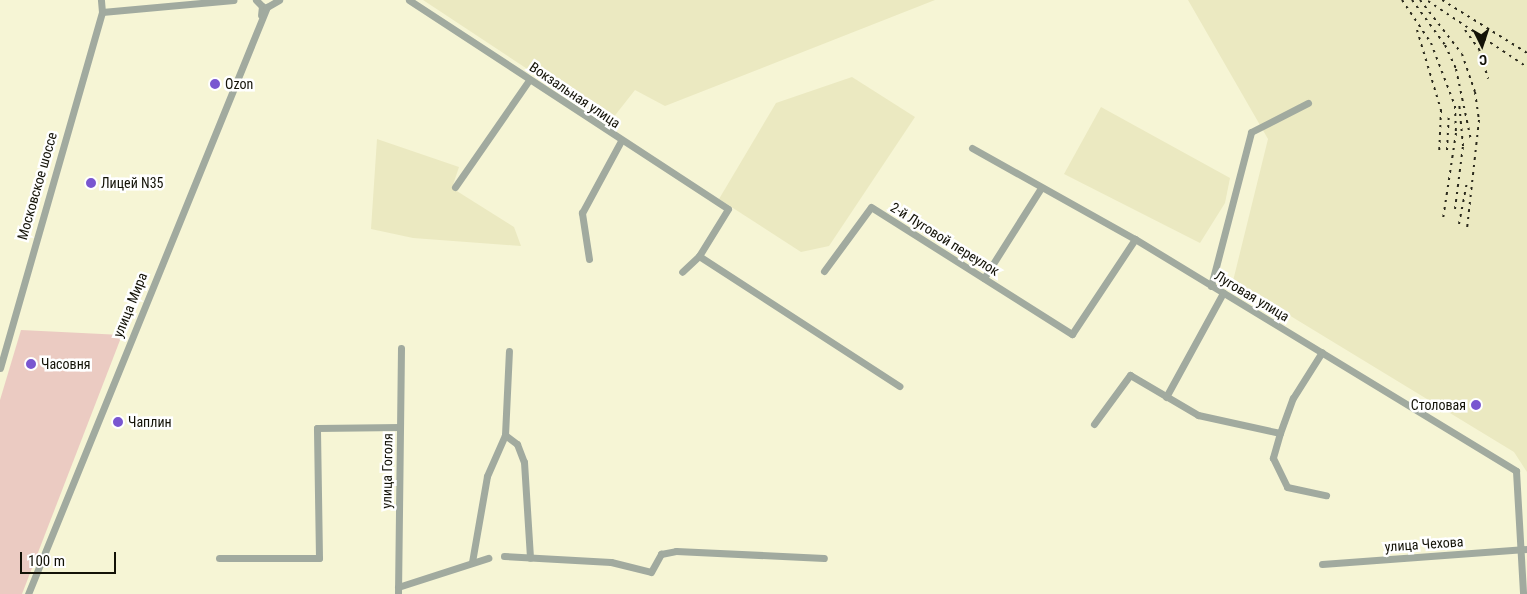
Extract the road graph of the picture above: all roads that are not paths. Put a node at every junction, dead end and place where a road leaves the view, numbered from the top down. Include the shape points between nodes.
1 (101, 0) edge
2 (233, 0) edge
3 (256, 0) edge
4 (279, 0) edge
5 (409, 0) edge
6 (102, 12) junction
7 (258, 27) junction
8 (529, 80) junction
9 (1308, 103) dead end
10 (621, 141) junction
11 (972, 148) dead end
12 (455, 187) dead end
13 (1040, 188) junction
14 (1135, 239) junction
15 (699, 256) junction
16 (589, 259) dead end
17 (824, 271) dead end
18 (682, 272) dead end
19 (984, 278) junction
20 (1211, 286) junction
21 (1223, 293) junction
22 (401, 348) dead end
23 (509, 351) dead end
24 (1322, 352) junction
25 (0, 368) edge
26 (899, 386) dead end
27 (1166, 397) junction
28 (1094, 424) dead end
29 (400, 427) junction
30 (1280, 433) junction
31 (505, 436) junction
32 (1326, 495) dead end
33 (1523, 550) edge
34 (504, 556) dead end
35 (219, 558) dead end
36 (488, 558) dead end
37 (530, 558) junction
38 (824, 558) dead end
39 (472, 562) junction
40 (1322, 564) dead end
41 (398, 590) edge
42 (28, 594) edge
43 (1523, 594) edge

1 - 6 street
2 - 6 street
3 - 7 street via 262,6
4 - 7 street via 267,7
5 - 8 street, Вокзальная улица
6 - 25 street, Московское шоссе
7 - 42 street, улица Мира
8 - 10 street, Вокзальная улица
8 - 12 street
9 - 20 street via 1251,132
10 - 15 street, Вокзальная улица via 728,209
10 - 16 street via 582,213
11 - 13 street, Луговая улица
13 - 14 street, Луговая улица
13 - 19 street
14 - 19 street, 2-й Луговой переулок via 1072,334
14 - 20 street, Луговая улица
15 - 18 street
15 - 26 street
17 - 19 street, 2-й Луговой переулок via 872,207
20 - 21 street, Луговая улица
21 - 24 street, Луговая улица
21 - 27 street
22 - 29 street, улица Гоголя
23 - 31 street
24 - 30 street via 1293,398
24 - 33 street, Луговая улица via 1516,471
27 - 28 street via 1130,375
27 - 30 street via 1198,415
29 - 35 street via 317,428 319,558
29 - 41 street, улица Гоголя
30 - 32 street via 1273,458 1287,487
31 - 37 street via 517,444 524,462
31 - 39 street via 487,476
33 - 40 street, улица Чехова
33 - 43 street
34 - 37 street
36 - 39 street
37 - 38 street via 611,562 651,572 662,554 676,552
39 - 41 street

